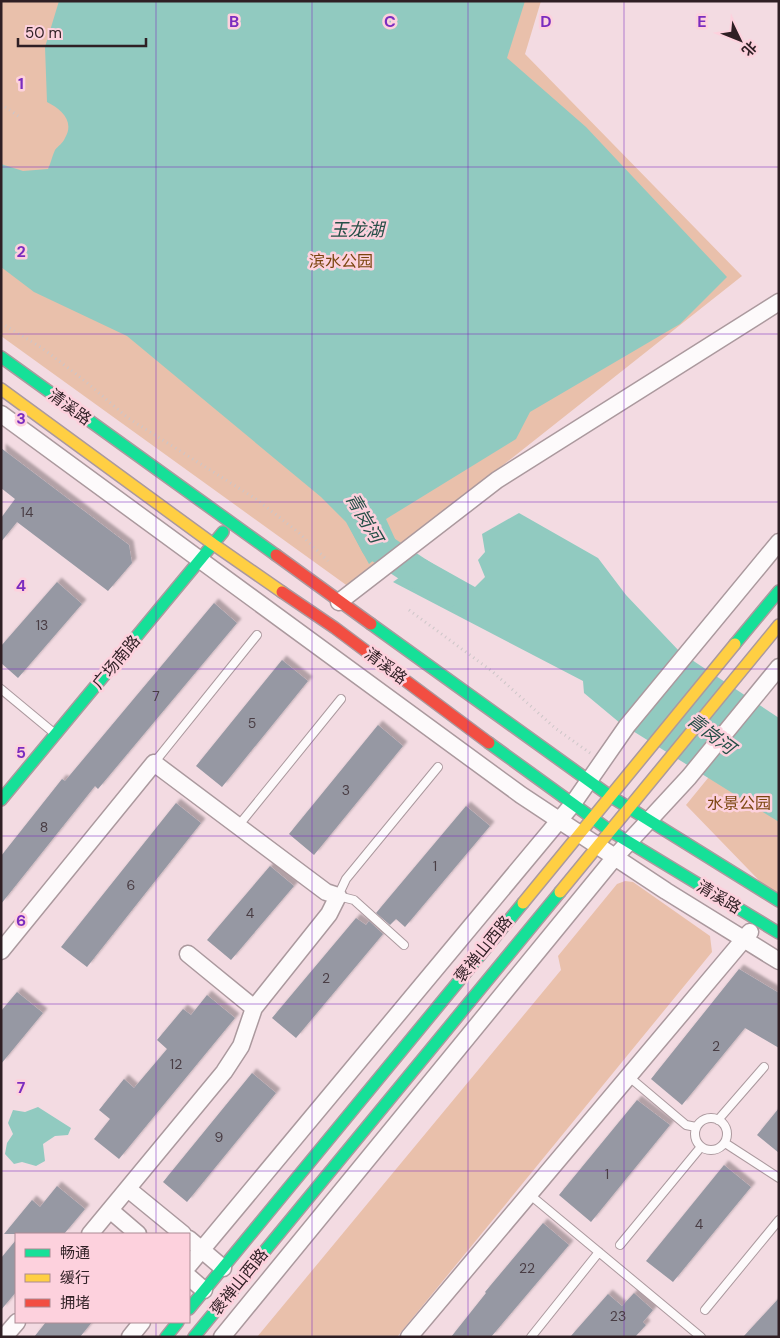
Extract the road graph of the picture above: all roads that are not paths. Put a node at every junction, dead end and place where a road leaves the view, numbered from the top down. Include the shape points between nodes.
1 (779, 302) edge
2 (1, 357) edge
3 (1, 389) edge
4 (1, 414) edge
5 (230, 523) junction
6 (779, 542) edge
7 (213, 544) junction
8 (199, 560) junction
9 (779, 590) edge
10 (340, 602) junction
11 (779, 625) edge
12 (257, 635) dead end
13 (779, 667) edge
14 (1, 689) edge
15 (341, 699) dead end
16 (56, 734) junction
17 (154, 763) junction
18 (438, 767) dead end
19 (589, 780) junction
20 (610, 796) junction
21 (1, 800) edge
22 (572, 805) junction
23 (628, 808) junction
24 (591, 818) junction
25 (559, 820) junction
26 (649, 821) junction
27 (239, 825) junction
28 (609, 830) junction
29 (579, 833) junction
30 (629, 842) junction
31 (597, 845) junction
32 (616, 857) junction
33 (338, 896) junction
34 (779, 901) edge
35 (759, 921) junction
36 (779, 933) edge
37 (744, 939) junction
38 (404, 945) dead end
39 (1, 952) edge
40 (188, 954) dead end
41 (779, 960) edge
42 (254, 1008) junction
43 (764, 1067) dead end
44 (628, 1076) junction
45 (718, 1120) junction
46 (696, 1127) junction
47 (725, 1143) junction
48 (700, 1148) junction
49 (779, 1178) edge
50 (128, 1189) junction
51 (529, 1194) junction
52 (110, 1210) junction
53 (779, 1220) edge
54 (91, 1233) edge
55 (137, 1233) edge
56 (182, 1233) edge
57 (195, 1244) edge
58 (620, 1245) dead end
59 (599, 1252) junction
60 (190, 1262) edge
61 (223, 1268) junction
62 (190, 1278) edge
63 (204, 1290) junction
64 (190, 1308) edge
65 (705, 1310) dead end
66 (16, 1323) edge
67 (141, 1323) edge
68 (177, 1323) edge
69 (224, 1336) edge
70 (4, 1337) edge
71 (130, 1337) edge
72 (166, 1337) edge
73 (194, 1337) edge
74 (409, 1337) edge
75 (531, 1337) edge
76 (701, 1337) edge

1 - 10 street via 497,480
2 - 5 main road, 清溪路
3 - 7 main road, 清溪路
4 - 8 street
5 - 7 main road, 广场南路
5 - 10 main road, 清溪路
6 - 19 street via 627,726
7 - 8 main road, 广场南路
7 - 22 main road, 清溪路 via 335,628
8 - 16 main road, 广场南路
8 - 25 street
9 - 20 main road, 褒禅山西路
10 - 19 main road, 清溪路
11 - 23 main road, 褒禅山西路
12 - 17 lane
13 - 26 street
14 - 16 lane
15 - 27 lane
16 - 21 main road, 广场南路
17 - 27 street
17 - 39 street
18 - 33 lane via 346,880
19 - 20 main road, 清溪路
19 - 22 street
20 - 23 main road, 清溪路
20 - 24 main road, 褒禅山西路
22 - 24 main road, 清溪路
22 - 25 street
23 - 26 main road, 清溪路
23 - 28 main road, 褒禅山西路
24 - 28 main road, 清溪路
24 - 29 main road, 褒禅山西路
25 - 29 street
25 - 57 street
26 - 30 street
26 - 34 main road, 清溪路
27 - 33 street via 326,892
28 - 30 main road, 清溪路
28 - 31 main road, 褒禅山西路
29 - 31 street
29 - 61 main road, 褒禅山西路
30 - 32 street
30 - 35 main road, 清溪路
31 - 32 street
31 - 73 main road, 褒禅山西路
32 - 37 street
32 - 69 street
33 - 38 lane via 354,900
33 - 42 street via 329,914
35 - 36 main road, 清溪路
35 - 37 street
37 - 41 street
37 - 44 street
40 - 42 street
42 - 50 street via 241,1046 224,1072
43 - 45 lane
44 - 46 lane via 686,1125
44 - 51 street
45 - 46 lane via 703,1120
45 - 47 lane via 726,1128
46 - 48 lane via 694,1138
47 - 48 lane via 716,1150
47 - 49 lane
48 - 58 lane
50 - 52 street
50 - 56 street
51 - 59 lane
51 - 74 street
52 - 54 street
52 - 55 street
53 - 65 lane
57 - 60 street
57 - 61 street
59 - 75 lane
59 - 76 lane
61 - 63 main road, 褒禅山西路
62 - 63 street
63 - 64 main road, 褒禅山西路
66 - 70 street
67 - 71 street
68 - 72 main road

